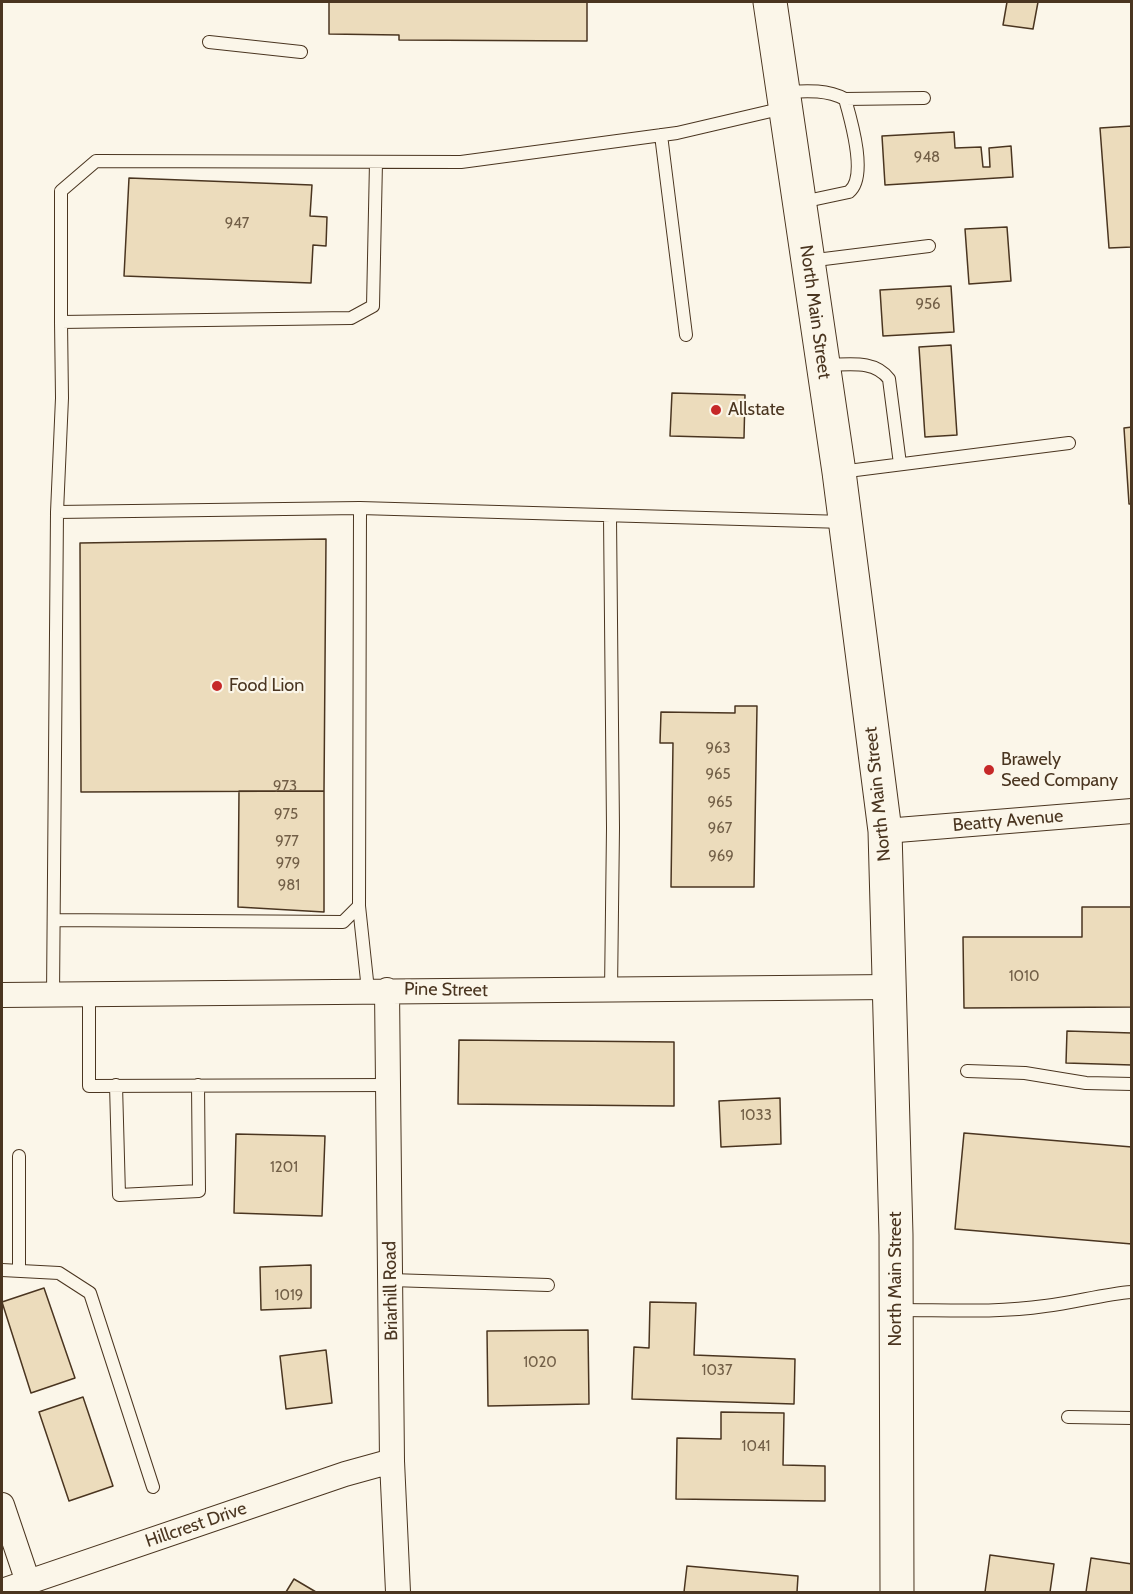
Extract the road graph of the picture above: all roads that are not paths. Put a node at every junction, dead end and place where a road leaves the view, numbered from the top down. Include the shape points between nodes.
1 (770, 2) edge
2 (209, 42) dead end
3 (301, 52) dead end
4 (924, 98) dead end
5 (845, 99) junction
6 (784, 100) junction
7 (661, 135) junction
8 (376, 162) junction
9 (800, 202) junction
10 (929, 246) dead end
11 (808, 261) junction
12 (61, 322) junction
13 (686, 335) dead end
14 (823, 365) junction
15 (1069, 443) dead end
16 (900, 464) junction
17 (839, 472) junction
18 (360, 508) junction
19 (57, 512) junction
20 (610, 517) junction
21 (845, 522) junction
22 (1131, 811) edge
23 (885, 831) junction
24 (359, 906) junction
25 (54, 920) junction
26 (890, 987) junction
27 (377, 990) junction
28 (611, 991) junction
29 (2, 995) edge
30 (53, 995) junction
31 (89, 995) junction
32 (967, 1071) dead end
33 (1131, 1084) edge
34 (116, 1085) junction
35 (198, 1085) junction
36 (388, 1085) junction
37 (20, 1156) dead end
38 (2, 1270) edge
39 (19, 1271) junction
40 (391, 1280) junction
41 (548, 1285) dead end
42 (1131, 1292) edge
43 (897, 1310) junction
44 (1068, 1417) dead end
45 (1131, 1418) edge
46 (392, 1461) junction
47 (153, 1487) dead end
48 (2, 1505) edge
49 (28, 1582) junction
50 (2, 1591) edge
51 (398, 1593) edge
52 (897, 1593) edge

1 - 6 main road, North Main Street
2 - 3 lane
4 - 5 lane
5 - 6 lane via 817,91
5 - 9 lane via 853,127 857,183 849,192
6 - 7 lane
6 - 9 main road, North Main Street
7 - 8 lane via 461,162
7 - 13 lane
8 - 12 lane via 96,161 62,191
8 - 12 lane via 373,306 351,318
9 - 11 main road, North Main Street
10 - 11 lane
11 - 14 main road, North Main Street
12 - 19 lane
14 - 16 lane via 862,364 882,369 890,380
14 - 17 main road, North Main Street
15 - 16 lane
16 - 17 lane
17 - 21 main road, North Main Street
18 - 19 lane
18 - 20 lane
18 - 24 lane
19 - 25 lane
20 - 21 lane
20 - 28 lane
21 - 23 main road, North Main Street
22 - 23 street, Beatty Avenue
23 - 26 main road, North Main Street
24 - 25 lane via 343,922
24 - 27 lane
25 - 30 lane
26 - 28 street, Pine Street
26 - 43 main road, North Main Street
27 - 28 street, Pine Street
27 - 31 street, Pine Street
27 - 36 street, Briarhill Road
29 - 30 street, Pine Street
30 - 31 street, Pine Street
31 - 34 lane via 89,1086
32 - 33 lane
34 - 35 lane
34 - 35 lane via 119,1195 199,1191
35 - 36 lane
36 - 40 street, Briarhill Road
37 - 39 lane
38 - 39 lane
39 - 47 lane via 58,1273 90,1293
40 - 41 lane
40 - 46 street, Briarhill Road
42 - 43 lane via 1103,1293 1046,1306
43 - 52 main road, North Main Street
44 - 45 lane
46 - 49 street, Hillcrest Drive
46 - 51 street, Briarhill Road
48 - 49 street
49 - 50 street, Hillcrest Drive

